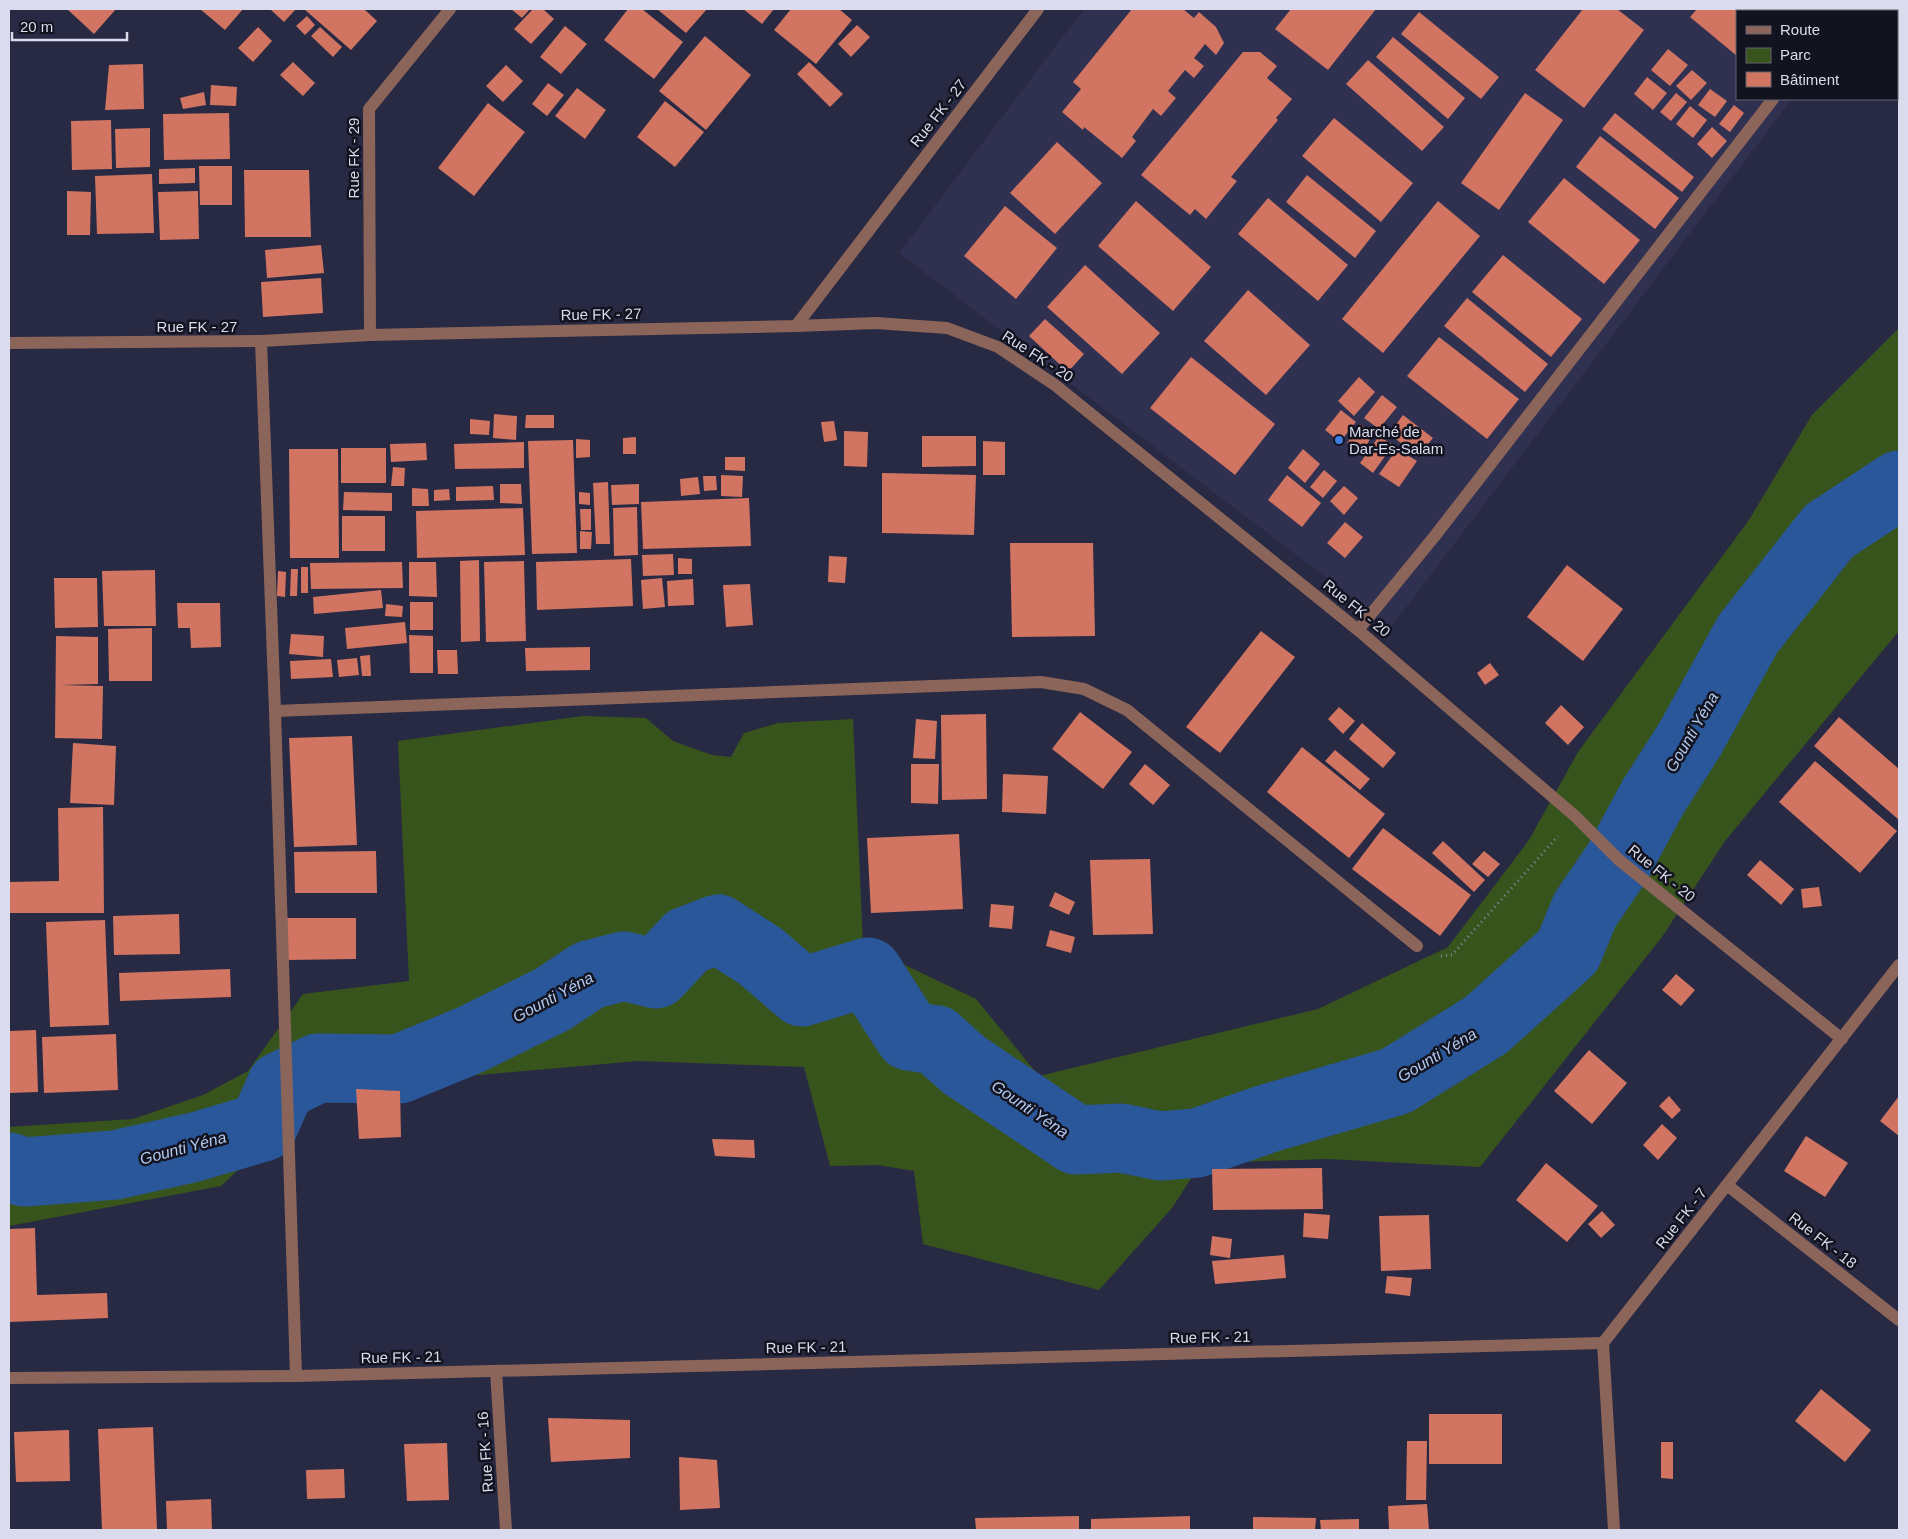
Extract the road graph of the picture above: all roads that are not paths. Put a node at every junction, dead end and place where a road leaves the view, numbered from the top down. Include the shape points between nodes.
1 (450, 9) edge
2 (1038, 9) edge
3 (1772, 100) edge
4 (796, 326) junction
5 (370, 335) junction
6 (262, 341) junction
7 (9, 343) edge
8 (1358, 630) junction
9 (275, 711) junction
10 (1417, 946) road end
11 (1899, 966) edge
12 (1842, 1039) junction
13 (1727, 1185) junction
14 (1899, 1320) edge
15 (1603, 1343) junction
16 (496, 1371) junction
17 (296, 1376) junction
18 (9, 1378) edge
19 (506, 1530) edge
20 (1614, 1530) edge

1 - 5 street, Rue FK - 29 via 369,109
2 - 4 street, Rue FK - 27
3 - 8 street via 1434,537
4 - 5 street, Rue FK - 27
4 - 8 street, Rue FK - 20 via 876,323 947,328 998,347 1055,385
5 - 6 street, Rue FK - 27
6 - 7 street, Rue FK - 27
6 - 9 street
8 - 12 street, Rue FK - 20 via 1575,816 1620,860
9 - 10 street via 1041,682 1084,689 1127,710
9 - 17 street
11 - 12 street, Rue FK - 7
12 - 13 street, Rue FK - 7
13 - 14 street, Rue FK - 18
13 - 15 street, Rue FK - 7
15 - 16 street, Rue FK - 21
15 - 20 street
16 - 17 street, Rue FK - 21
16 - 19 street, Rue FK - 16
17 - 18 street, Rue FK - 21

